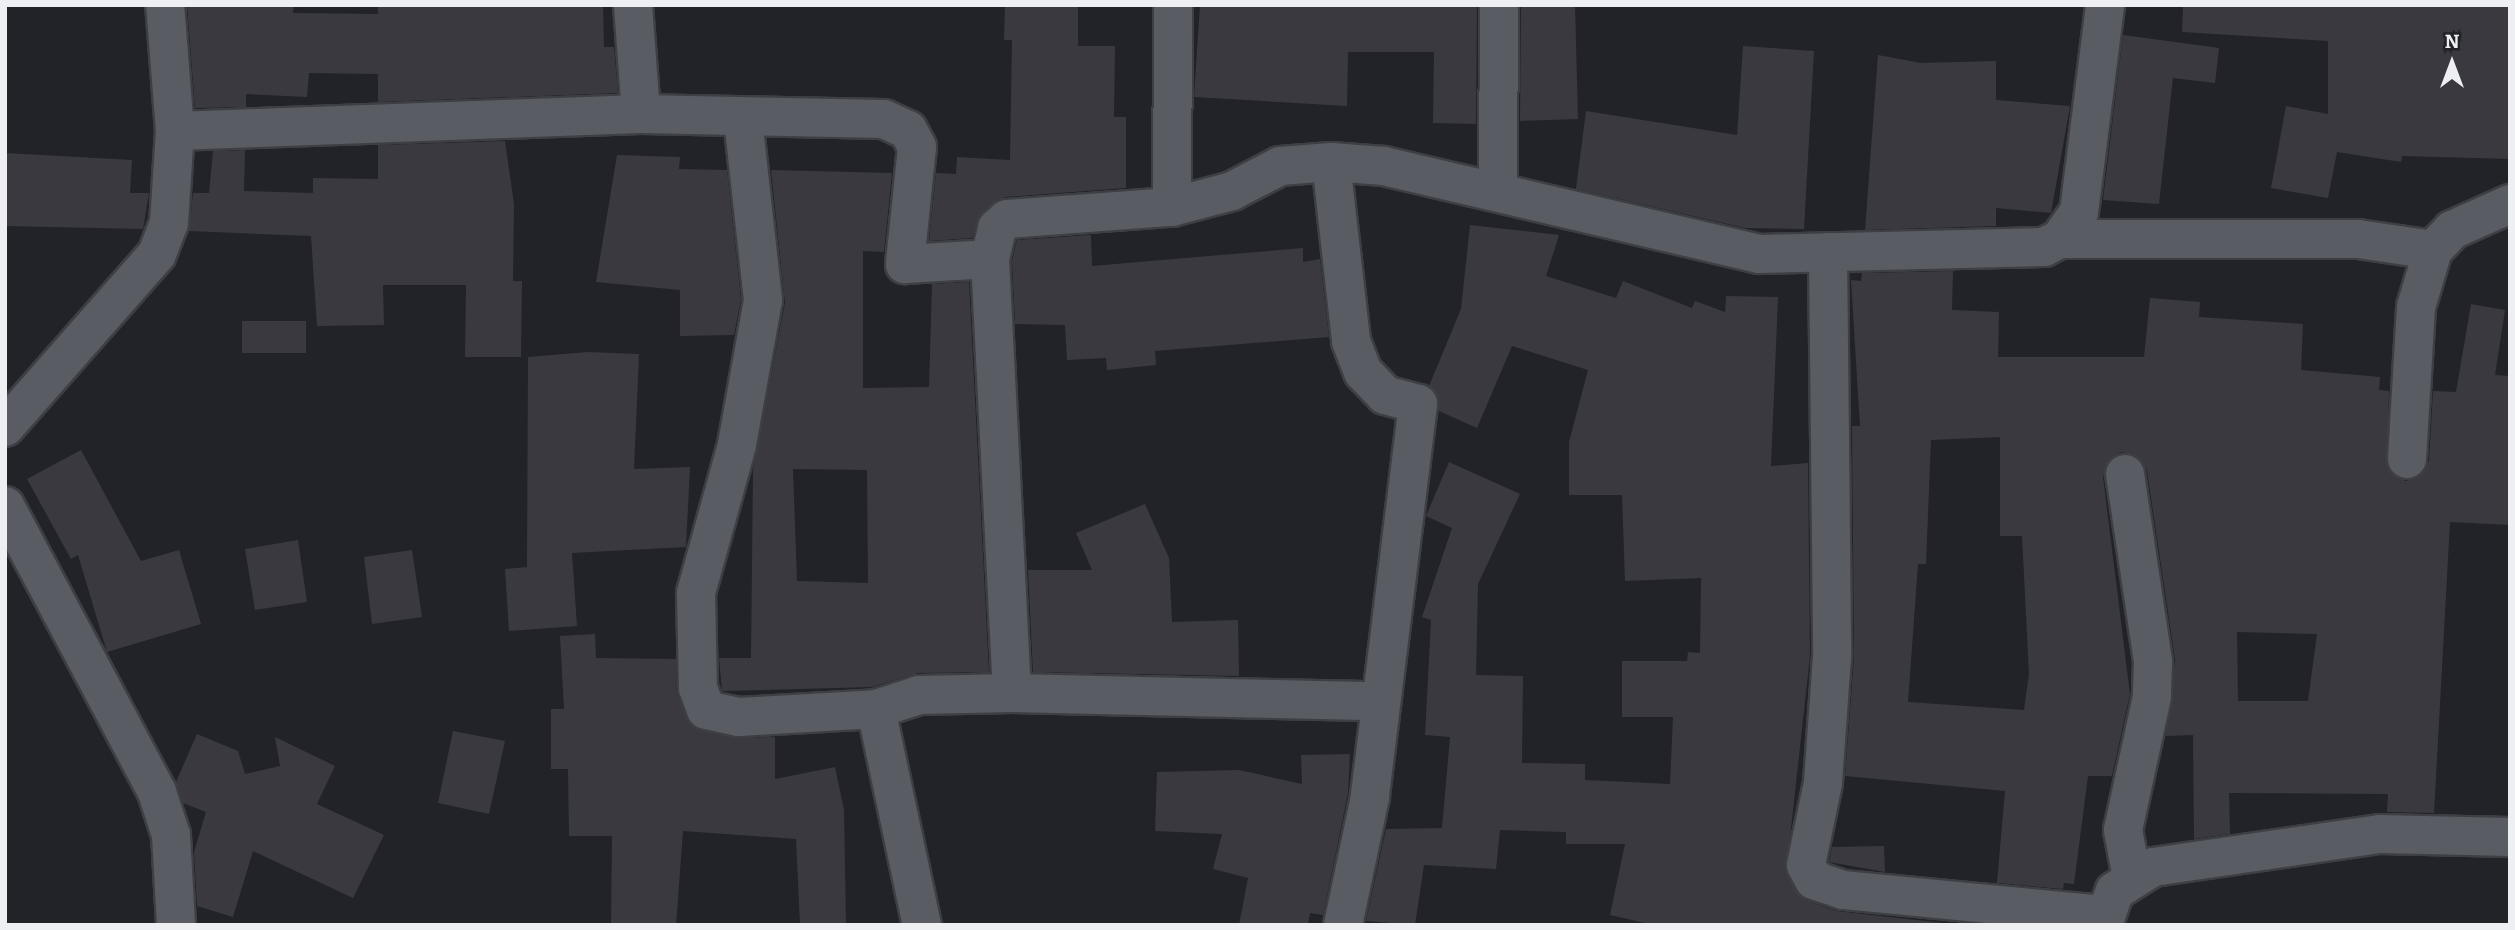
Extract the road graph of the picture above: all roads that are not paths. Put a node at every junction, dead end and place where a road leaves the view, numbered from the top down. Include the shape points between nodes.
1 (165, 5) edge
2 (633, 5) edge
3 (1173, 5) edge
4 (1499, 5) edge
5 (2105, 5) edge
6 (641, 114) junction
7 (737, 117) junction
8 (175, 131) junction
9 (1331, 162) junction
10 (1498, 190) junction
11 (2510, 204) edge
12 (1172, 207) junction
13 (2060, 239) junction
14 (2433, 250) junction
15 (1828, 252) junction
16 (990, 259) junction
17 (5, 427) edge
18 (2407, 459) dead end
19 (2125, 474) dead end
20 (5, 506) edge
21 (1012, 693) junction
22 (1377, 701) junction
23 (876, 709) junction
24 (2510, 837) edge
25 (2132, 878) junction
26 (2104, 920) edge
27 (176, 925) edge
28 (922, 925) edge
29 (1343, 925) edge

1 - 8 street
2 - 6 street
3 - 12 street
4 - 10 street
5 - 13 street via 2079,212
6 - 7 street
6 - 8 street
7 - 16 street via 884,119 908,130 917,147 905,264
7 - 23 street via 744,128 763,300 740,432 697,584 698,688 706,710 724,718
8 - 17 street via 176,193 157,254
9 - 10 street via 1384,166
9 - 12 street via 1280,166 1232,191
9 - 22 street via 1355,351 1363,372 1385,395 1418,404
10 - 15 street via 1723,248
11 - 14 street via 2452,230
12 - 16 street via 1007,219 997,228
13 - 14 street via 2358,239
13 - 15 street via 2026,250
14 - 18 street via 2416,307
15 - 26 street via 1832,657 1823,783 1806,864 1814,880 1843,890
16 - 21 street
19 - 25 street via 2153,662 2152,697 2123,830
20 - 27 street via 157,792 171,835
21 - 22 street
21 - 23 street via 919,695
22 - 29 street via 1370,797
23 - 28 street
24 - 25 street via 2380,834 2153,867
25 - 26 street via 2115,891

